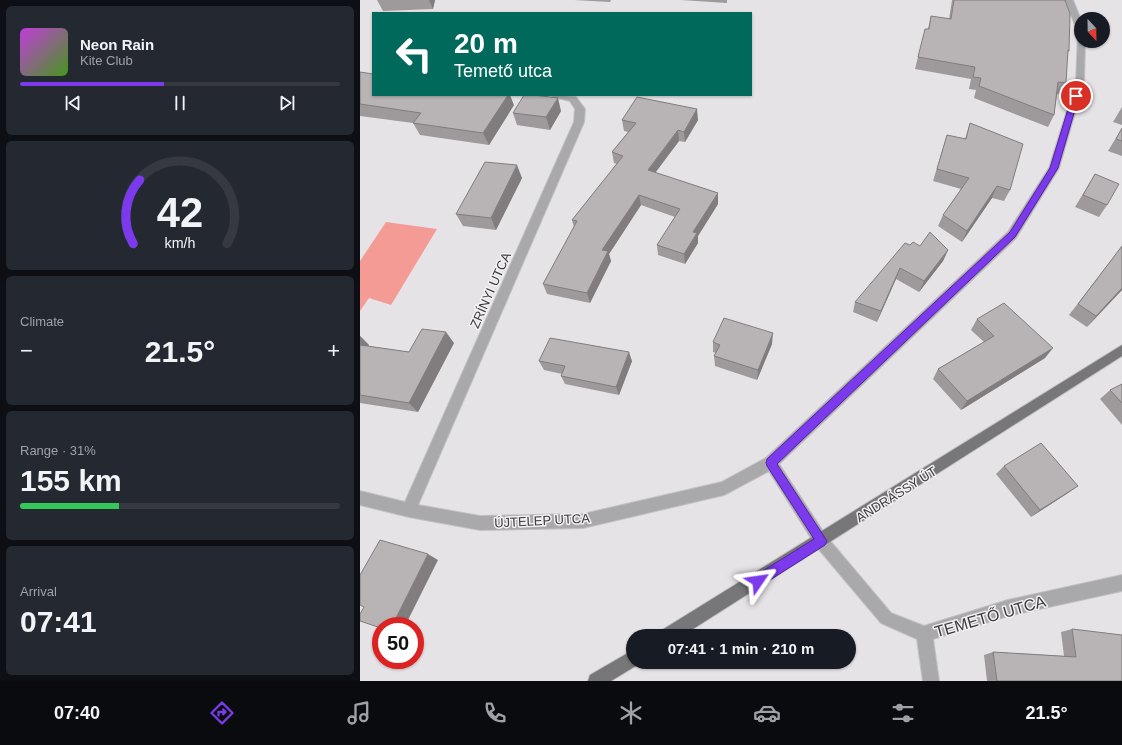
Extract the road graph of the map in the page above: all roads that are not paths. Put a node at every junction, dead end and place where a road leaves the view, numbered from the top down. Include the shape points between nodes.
1 (1069, 0) edge
2 (1074, 12) edge
3 (1081, 48) edge
4 (560, 96) edge
5 (1122, 350) edge
6 (771, 463) junction
7 (360, 498) edge
8 (409, 510) junction
9 (821, 541) junction
10 (1122, 583) edge
11 (679, 629) edge
12 (924, 634) junction
13 (626, 662) edge
14 (596, 681) edge
15 (931, 681) edge

1 - 2 street
3 - 6 street, ÚJTELEP UTCA via 1080,82 1054,168 1012,234
4 - 8 street, ZRÍNYI UTCA via 573,99 580,109 579,122
5 - 9 main road, ANDRÁSSY ÚT
6 - 8 street, ÚJTELEP UTCA via 724,488 583,521 480,524
6 - 9 street, TEMETŐ UTCA
7 - 8 street, ÚJTELEP UTCA
9 - 11 main road, ANDRÁSSY ÚT
9 - 12 street, TEMETŐ UTCA via 886,618
10 - 12 street, TEMETŐ UTCA via 1008,608
12 - 15 street
13 - 14 main road

